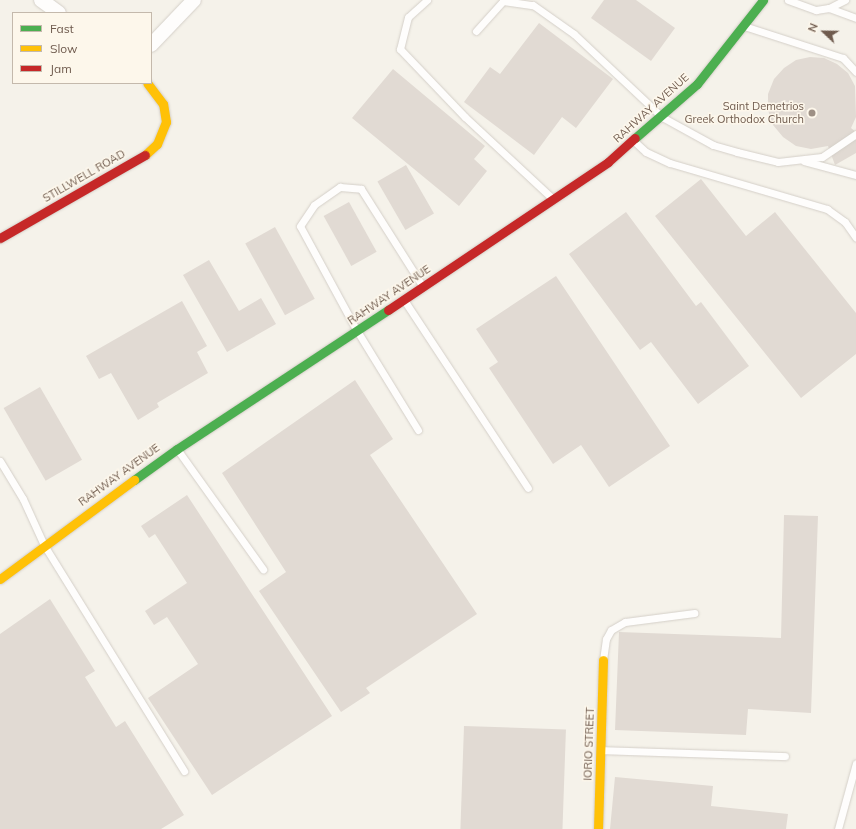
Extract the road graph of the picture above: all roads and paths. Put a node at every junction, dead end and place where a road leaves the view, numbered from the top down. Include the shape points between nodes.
1 (41, 0) edge
2 (194, 0) edge
3 (427, 0) edge
4 (763, 0) edge
5 (788, 0) edge
6 (845, 0) edge
7 (829, 8) junction
8 (58, 12) edge
9 (856, 18) edge
10 (744, 26) junction
11 (476, 31) dead end
12 (152, 44) edge
13 (856, 72) edge
14 (148, 84) edge
15 (662, 117) junction
16 (856, 134) edge
17 (634, 140) junction
18 (800, 160) junction
19 (856, 175) edge
20 (553, 199) junction
21 (0, 238) edge
22 (856, 238) edge
23 (423, 287) junction
24 (404, 300) junction
25 (357, 331) junction
26 (418, 430) dead end
27 (177, 449) junction
28 (0, 460) edge
29 (528, 488) dead end
30 (44, 545) junction
31 (263, 569) dead end
32 (0, 579) edge
33 (694, 613) dead end
34 (603, 660) joint
35 (600, 750) junction
36 (785, 756) dead end
37 (856, 763) edge
38 (184, 771) dead end
39 (598, 829) edge
40 (838, 829) edge

1 - 8 street
2 - 12 street
3 - 20 lane via 408,17 400,49 465,117
4 - 10 street, RAHWAY AVENUE
5 - 7 lane via 810,8
6 - 7 lane
7 - 9 lane
10 - 13 lane via 843,58
10 - 15 street, RAHWAY AVENUE via 697,84
11 - 15 lane via 503,1 534,5 574,34
14 - 21 street, STILLWELL ROAD via 163,104 166,122 157,144 143,156
15 - 17 street, RAHWAY AVENUE
15 - 18 lane via 713,145 778,162
16 - 18 lane via 822,157
17 - 20 street, RAHWAY AVENUE via 608,162
17 - 22 lane via 646,152 670,163 827,209 845,222
18 - 19 lane
20 - 23 street, RAHWAY AVENUE
23 - 24 street, RAHWAY AVENUE
23 - 25 lane via 361,189 340,187 314,205 300,226
24 - 25 street, RAHWAY AVENUE
24 - 29 lane
25 - 26 lane
25 - 27 street, RAHWAY AVENUE
27 - 30 street, RAHWAY AVENUE
27 - 31 lane
28 - 30 lane via 23,499
30 - 32 street, RAHWAY AVENUE
30 - 38 lane
33 - 34 lane via 625,622 611,630 606,639
34 - 35 street, IORIO STREET
35 - 36 lane
35 - 39 street, IORIO STREET
37 - 40 lane

